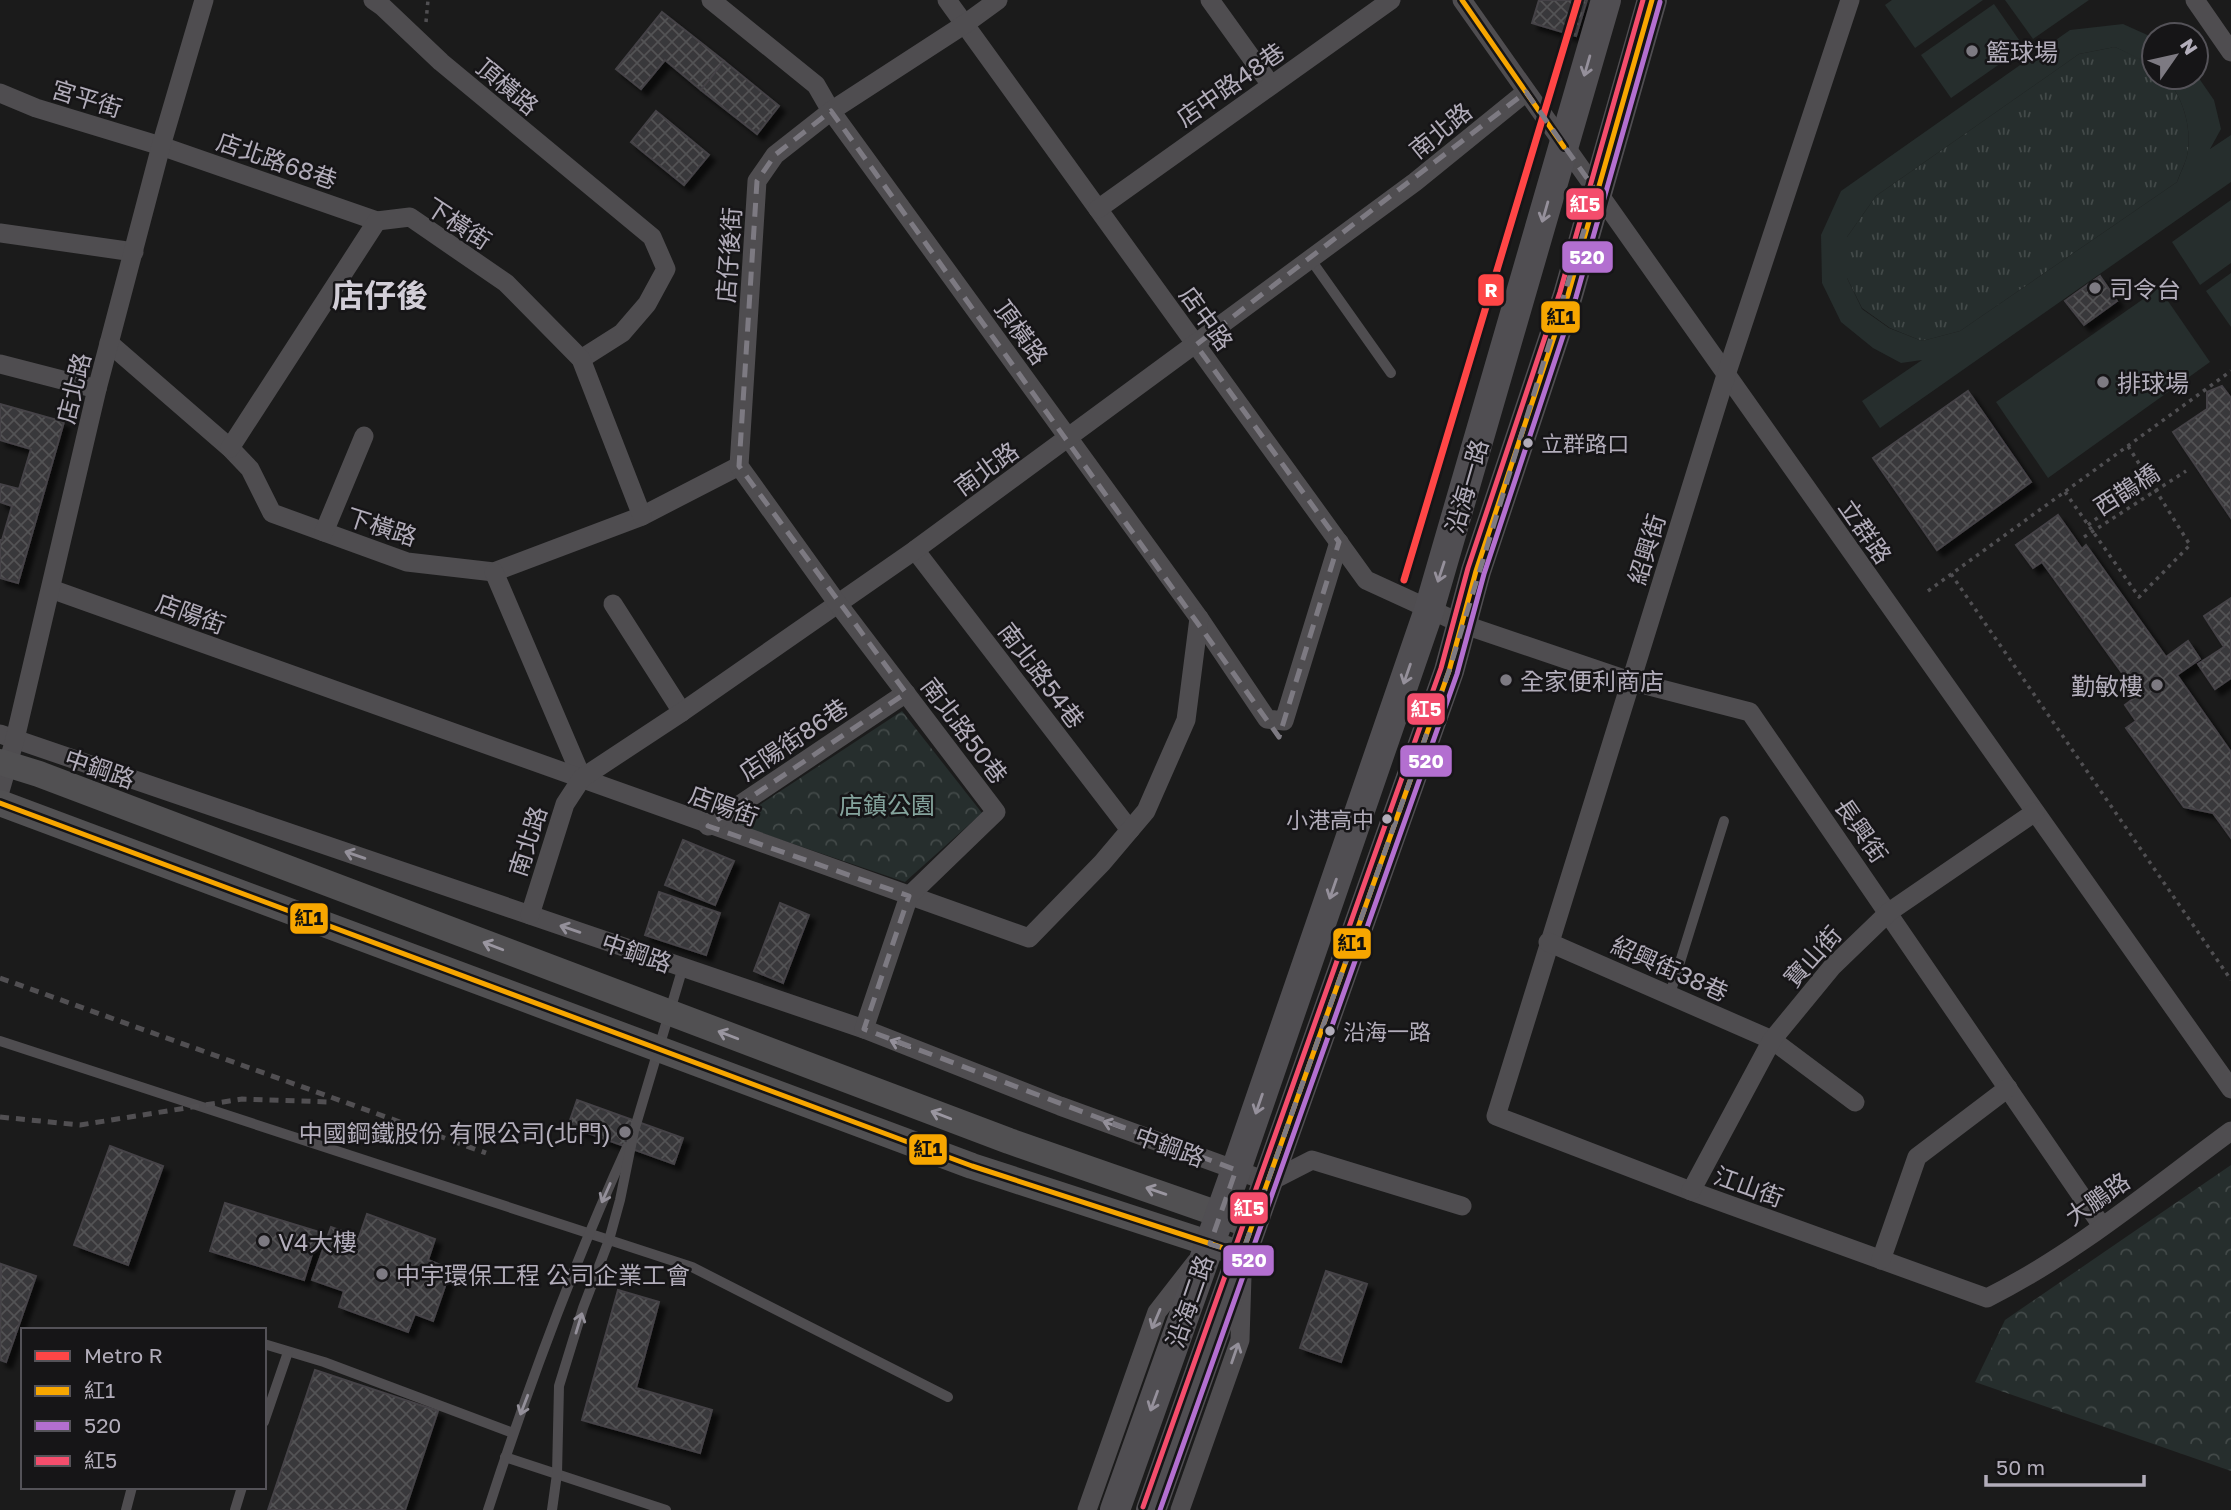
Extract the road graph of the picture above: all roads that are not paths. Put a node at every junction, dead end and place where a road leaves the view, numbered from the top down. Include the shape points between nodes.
1 (204, 0) edge
2 (373, 0) edge
3 (712, 0) edge
4 (947, 0) edge
5 (998, 0) edge
6 (1210, 0) edge
7 (1391, 0) edge
8 (1462, 0) edge
9 (1606, 0) edge
10 (1652, 0) edge
11 (1850, 0) edge
12 (2195, 0) edge
13 (965, 24) junction
14 (2231, 52) edge
15 (1271, 85) junction
16 (1527, 92) junction
17 (0, 93) edge
18 (831, 111) junction
19 (162, 146) junction
20 (1564, 147) junction
21 (1596, 191) junction
22 (1098, 209) junction
23 (377, 221) junction
24 (0, 233) edge
25 (134, 252) junction
26 (1311, 260) junction
27 (109, 343) junction
28 (1196, 345) junction
29 (581, 359) junction
30 (0, 365) edge
31 (1391, 373) dead end
32 (1726, 375) junction
33 (97, 389) junction
34 (364, 436) dead end
35 (1069, 438) junction
36 (229, 448) junction
37 (738, 466) junction
38 (642, 516) junction
39 (324, 532) junction
40 (1339, 542) junction
41 (915, 550) junction
42 (494, 572) junction
43 (51, 589) junction
44 (613, 604) dead end
45 (838, 604) junction
46 (1429, 610) junction
47 (1199, 618) junction
48 (1462, 624) junction
49 (1630, 681) junction
50 (906, 693) junction
51 (682, 712) junction
52 (6, 750) edge
53 (582, 778) junction
54 (0, 791) edge
55 (0, 803) edge
56 (2035, 812) junction
57 (1724, 821) dead end
58 (708, 826) junction
59 (1130, 830) junction
60 (909, 896) junction
61 (1889, 912) junction
62 (530, 915) junction
63 (1548, 942) junction
64 (683, 967) junction
65 (1670, 994) junction
66 (670, 1013) junction
67 (864, 1029) junction
68 (1772, 1040) junction
69 (0, 1041) edge
70 (660, 1049) junction
71 (2008, 1088) junction
72 (2231, 1089) edge
73 (1855, 1102) dead end
74 (1496, 1116) joint
75 (634, 1131) junction
76 (2231, 1131) edge
77 (1236, 1170) junction
78 (1269, 1182) junction
79 (1690, 1191) junction
80 (1462, 1206) dead end
81 (1220, 1214) junction
82 (1253, 1226) junction
83 (2102, 1226) junction
84 (587, 1234) junction
85 (608, 1240) junction
86 (1210, 1244) junction
87 (1242, 1254) junction
88 (1881, 1261) junction
89 (1987, 1298) joint
90 (266, 1345) edge
91 (288, 1352) junction
92 (948, 1397) dead end
93 (266, 1416) edge
94 (513, 1433) junction
95 (505, 1457) junction
96 (557, 1474) junction
97 (131, 1489) edge
98 (241, 1489) edge
99 (126, 1510) edge
100 (235, 1510) edge
101 (488, 1510) edge
102 (552, 1510) edge
103 (666, 1510) edge
104 (1087, 1510) edge
105 (1115, 1510) edge
106 (1151, 1510) edge
107 (1180, 1510) edge

1 - 19 street, 店北路
2 - 29 street, 頂橫路 via 652,237 666,269 647,304 622,333
3 - 18 street, 頂橫路 via 816,85
4 - 13 street, 店中路
5 - 13 street, 店仔後街
6 - 15 street
7 - 15 street, 店中路48巷
8 - 16 street, 立群路
9 -> 20 main road, 沿海一路
10 - 21 main road, 沿海一路
11 - 32 street, 紹興街
12 - 14 street
13 - 18 street, 店仔後街
13 - 22 street, 店中路
15 - 22 street, 店中路48巷
16 - 20 street, 立群路
16 - 26 street, 南北路
17 - 19 street, 宮平街
18 - 35 street, 頂橫路
18 - 37 street, 店仔後街 via 775,155 757,181
19 - 23 street, 店北路68巷
19 - 25 street, 店北路
20 - 21 street, 立群路
20 -> 46 main road, 沿海一路
21 - 32 street, 立群路
21 - 48 main road, 沿海一路
22 - 28 street, 店中路
23 - 29 street, 下橫街 via 410,217 506,283
23 - 36 street
24 - 25 street
25 - 27 street, 店北路
26 - 28 street, 南北路
26 - 31 lane
27 - 33 street, 店北路
27 - 36 street, 下橫路
28 - 35 street, 南北路
28 - 40 street, 店中路
29 - 38 street, 下橫街
30 - 33 street
32 - 49 street, 紹興街
32 - 56 street, 立群路
33 - 43 street, 店北路
34 - 39 street
35 - 41 street, 南北路
35 - 47 street, 頂橫路
36 - 39 street, 下橫路 via 250,469 272,513
37 - 38 street, 下橫路
37 - 45 street
38 - 42 street, 下橫路
39 - 42 street, 下橫路 via 407,562
40 - 46 street, 店中路 via 1366,580
40 - 47 street, 頂橫路 via 1284,721 1267,719
41 - 45 street, 南北路
41 - 59 street, 南北路54巷
42 - 53 street
43 - 52 street, 店北路
43 - 53 street, 店陽街
44 - 51 street
45 - 50 street, 南北路50巷
45 - 51 street, 南北路
46 - 48 street, 店中路
46 -> 77 main road, 沿海一路
47 - 59 street, 店陽街 via 1186,720 1146,811
48 - 49 street, 長興街
48 - 78 main road, 沿海一路
49 - 61 street, 長興街 via 1749,712
49 - 63 street, 紹興街
50 - 58 street, 店陽街86巷
50 - 60 street, 南北路50巷 via 996,812
51 - 53 street, 南北路
52 - 54 street, 店北路
62 -> 52 street, 中鋼路
66 -> 52 street, 中鋼路
53 - 58 street, 店陽街
53 - 62 street, 南北路 via 565,804
55 - 70 street
56 - 61 street, 寶山街
56 - 72 street, 立群路
57 - 65 lane
58 - 60 street, 店陽街
59 - 60 street, 店陽街 via 1029,938
60 - 67 street, 南北路50巷
61 - 68 street, 寶山街 via 1832,967
61 - 71 street, 長興街
64 -> 62 street, 中鋼路
63 - 65 street, 紹興街38巷
63 - 74 street, 紹興街
64 - 66 lane
64 - 67 street, 中鋼路
65 - 68 street, 紹興街38巷
66 - 70 lane
81 -> 66 street, 中鋼路 via 1009,1141
77 -> 67 street, 中鋼路
68 - 73 street, 紹興街38巷
68 - 79 street, 寶山街
69 - 84 lane
70 - 75 lane
70 - 86 street via 972,1166
71 - 83 street, 長興街
71 - 88 street via 1917,1157
74 - 79 street, 江山街
75 -> 84 lane
75 - 85 lane
76 - 83 street, 大鵬路
77 - 78 street, 中鋼路
77 - 81 main road, 沿海一路
78 - 80 street via 1312,1160
78 - 82 main road, 沿海一路
79 - 88 street, 江山街
81 - 82 street, 中鋼路
81 - 86 main road, 沿海一路
82 - 87 main road, 沿海一路
83 - 89 street, 大鵬路
84 - 85 lane
84 -> 94 lane
85 - 92 lane via 692,1268
96 -> 85 lane via 559,1386
86 - 87 street
86 -> 104 street, 沿海二路 via 1157,1312
86 -> 105 main road, 沿海二路
87 - 106 main road, 沿海二路
107 -> 87 street, 沿海二路 via 1240,1340
88 - 89 street, 江山街
90 - 91 lane
91 - 93 lane
91 - 94 lane
94 - 95 lane
95 - 96 lane
95 - 101 lane
96 - 102 lane
96 - 103 lane
97 - 99 lane
98 - 100 lane

